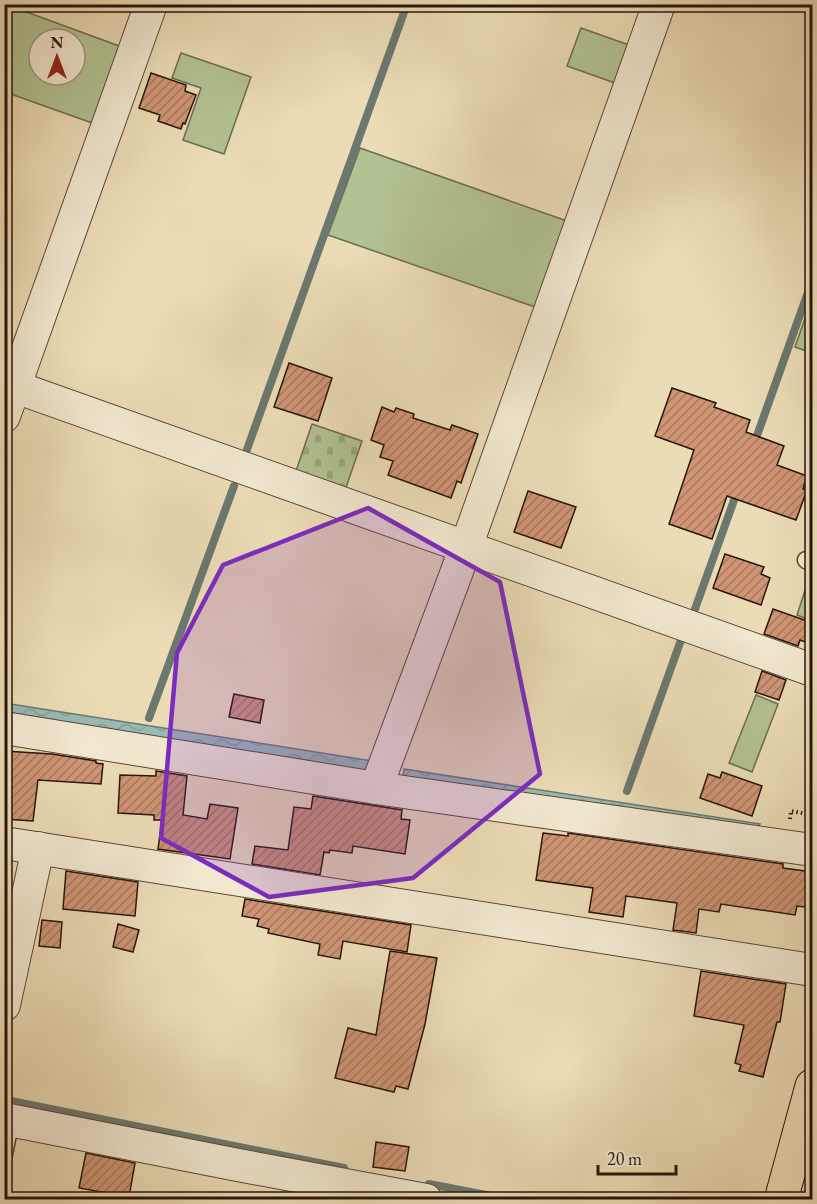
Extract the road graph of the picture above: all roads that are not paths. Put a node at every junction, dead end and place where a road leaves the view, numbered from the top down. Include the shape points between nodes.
1 (151, 4) edge
2 (659, 4) edge
3 (10, 385) edge
4 (4, 416) edge
5 (466, 548) junction
6 (813, 670) edge
7 (4, 728) edge
8 (376, 788) junction
9 (4, 843) edge
10 (38, 848) junction
11 (813, 850) edge
12 (813, 970) edge
13 (4, 1005) edge
14 (813, 1086) edge
15 (8, 1119) edge
16 (4, 1154) edge
17 (426, 1200) edge
18 (781, 1200) edge

1 - 3 street
2 - 5 street
3 - 4 street
3 - 5 street
5 - 6 street
5 - 8 street
7 - 8 street
8 - 11 street
9 - 10 street
10 - 12 street
10 - 13 street
14 - 18 main road
15 - 16 lane
15 - 17 street

